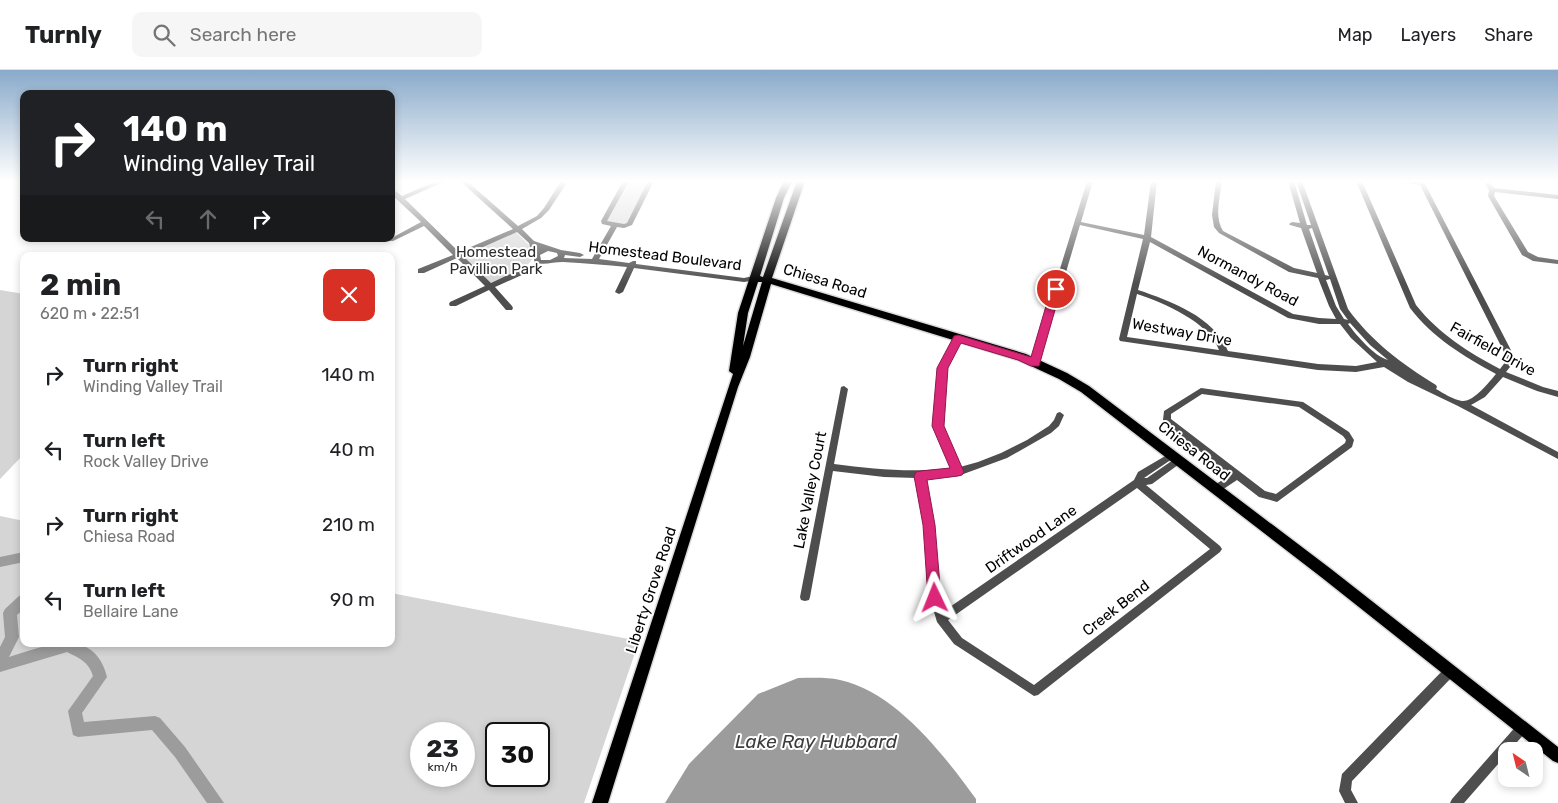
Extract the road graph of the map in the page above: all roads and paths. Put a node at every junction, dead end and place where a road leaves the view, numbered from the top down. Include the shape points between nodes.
1 (417, 215) edge
2 (500, 215) edge
3 (541, 215) edge
4 (607, 215) edge
5 (634, 215) edge
6 (774, 215) edge
7 (789, 215) edge
8 (1080, 215) edge
9 (1149, 215) edge
10 (1215, 215) edge
11 (1301, 215) edge
12 (1310, 215) edge
13 (1374, 215) edge
14 (1439, 215) edge
15 (1502, 215) edge
16 (425, 223) junction
17 (1078, 223) junction
18 (1292, 224) dead end
19 (614, 226) junction
20 (1304, 226) junction
21 (1314, 227) junction
22 (516, 230) junction
23 (395, 238) edge
24 (1146, 238) junction
25 (532, 242) junction
26 (550, 249) junction
27 (560, 252) junction
28 (457, 255) junction
29 (537, 256) junction
30 (595, 259) junction
31 (558, 260) junction
32 (1558, 262) edge
33 (545, 263) junction
34 (633, 264) junction
35 (528, 269) junction
36 (421, 271) dead end
37 (754, 278) junction
38 (1323, 278) junction
39 (1332, 278) junction
40 (767, 280) junction
41 (490, 287) junction
42 (1135, 291) junction
43 (619, 292) dead end
44 (453, 304) dead end
45 (509, 308) dead end
46 (1342, 322) junction
47 (1352, 322) junction
48 (958, 338) junction
49 (1226, 354) junction
50 (1389, 362) junction
51 (1035, 363) junction
52 (1502, 372) junction
53 (733, 387) junction
54 (844, 389) dead end
55 (1558, 394) edge
56 (1461, 404) junction
57 (1060, 415) dead end
58 (1558, 456) edge
59 (1176, 457) junction
60 (830, 467) junction
61 (958, 472) junction
62 (1237, 475) junction
63 (920, 476) junction
64 (1137, 483) junction
65 (1216, 489) junction
66 (1217, 549) joint
67 (805, 596) dead end
68 (941, 619) junction
69 (1450, 672) junction
70 (1034, 692) joint
71 (1522, 728) junction
72 (1558, 756) edge
73 (600, 803) edge
74 (1352, 803) edge
75 (1456, 803) edge

1 - 16 street
2 - 22 street, Homestead Boulevard
3 - 22 street
4 - 19 street via 604,223
5 - 19 street via 630,224
6 - 37 main road, Liberty Grove Road
7 - 40 main road, Liberty Grove Road
8 - 17 street
9 - 24 street, Westway Drive
10 - 38 street via 1216,228 1221,232 1292,270
11 - 20 street
12 - 21 street
13 - 52 street, Fairfield Drive via 1420,318 1440,337
14 - 52 street via 1508,350 1510,362
15 - 32 street via 1525,253 1536,259
16 - 23 street
16 - 28 street
17 - 24 street, Normandy Road
17 - 51 street
18 - 20 street
19 - 30 street
20 - 21 street
20 - 38 street
21 - 39 street
22 - 25 street, Homestead Boulevard
22 - 28 street
24 - 42 street, Westway Drive
24 - 46 street, Normandy Road via 1291,316
25 - 26 street, Homestead Boulevard
25 - 29 street
26 - 27 street, Homestead Boulevard
26 - 29 street
27 - 30 street, Homestead Boulevard
27 - 31 street via 562,256
28 - 36 street
28 - 41 street
29 - 33 street
29 - 35 street
30 - 31 street, Homestead Boulevard
30 - 34 street, Homestead Boulevard
31 - 33 street, Homestead Boulevard
33 - 35 street
34 - 37 street, Homestead Boulevard via 744,280
34 - 43 street
35 - 41 street
37 - 40 main road, Chiesa Road
37 - 53 main road, Liberty Grove Road via 743,313
38 - 39 street
38 - 46 street
39 - 47 street
40 - 48 main road, Chiesa Road
40 - 53 main road, Liberty Grove Road
41 - 44 street
41 - 45 street
42 - 49 street via 1206,327 1220,340
42 - 49 street, Westway Drive via 1123,339
46 - 47 street, Normandy Road
46 - 50 street via 1362,345
47 - 50 street
48 - 51 main road, Chiesa Road
48 - 61 street via 943,368 938,426
49 - 50 street, Westway Drive via 1356,369
50 - 56 street via 1416,384
51 - 59 main road, Chiesa Road via 1085,389
52 - 55 street, Fairfield Drive via 1530,386
52 - 56 street via 1475,402
53 - 73 main road, Liberty Grove Road
54 - 60 street, Lake Valley Court
56 - 58 street
57 - 61 street via 1055,426 1006,457
59 - 64 street, Driftwood Lane via 1149,481
59 - 65 main road, Chiesa Road
60 - 63 street
60 - 67 street, Lake Valley Court
61 - 63 street
62 - 62 street via 1262,494 1277,498 1349,445 1350,440 1346,434 1300,404 1201,392 1167,414 1166,420
62 - 65 street
63 - 68 street via 929,525 935,598
64 - 66 street
64 - 68 street, Driftwood Lane
65 - 69 main road, Chiesa Road
66 - 70 street, Creek Bend
68 - 70 street via 958,641
69 - 71 main road, Chiesa Road
69 - 74 street via 1346,778 1345,791
71 - 72 main road, Chiesa Road
71 - 75 street

